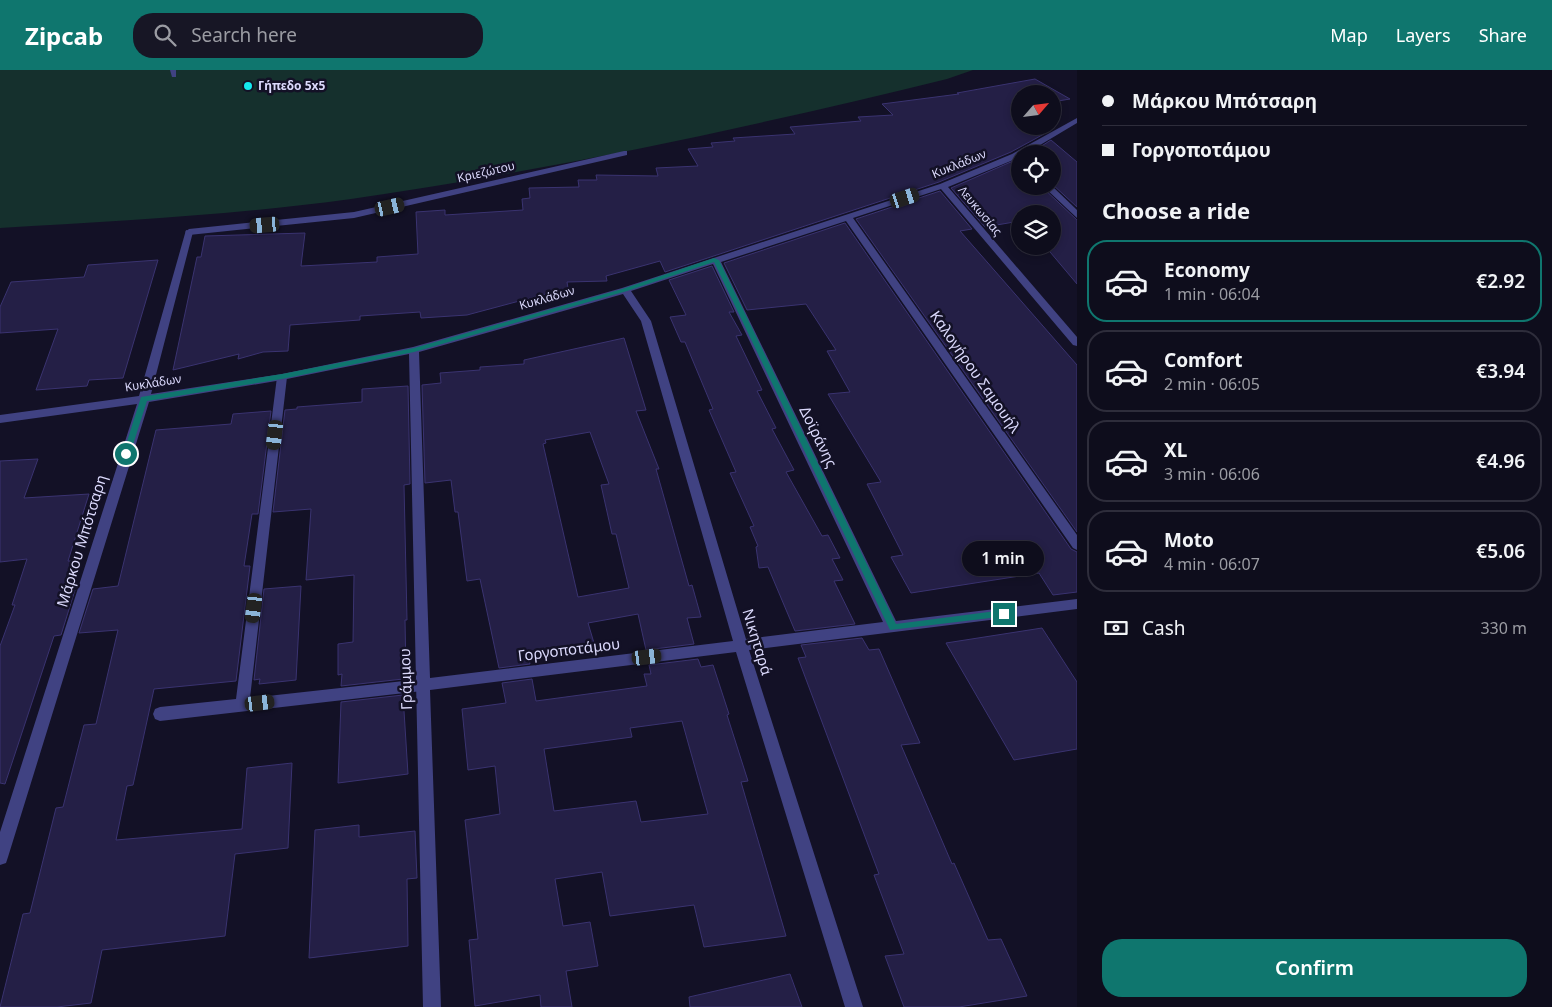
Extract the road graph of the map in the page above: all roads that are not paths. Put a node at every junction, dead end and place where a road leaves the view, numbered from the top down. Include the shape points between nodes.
1 (1077, 120) edge
2 (1038, 145) edge
3 (624, 153) dead end
4 (1011, 161) edge
5 (943, 186) junction
6 (1056, 195) edge
7 (1077, 216) edge
8 (848, 217) junction
9 (189, 232) joint
10 (716, 260) junction
11 (625, 290) junction
12 (1077, 343) edge
13 (414, 350) junction
14 (282, 377) junction
15 (144, 399) junction
16 (0, 419) edge
17 (1077, 544) edge
18 (1077, 604) edge
19 (893, 628) junction
20 (741, 646) junction
21 (422, 685) junction
22 (242, 705) junction
23 (160, 714) dead end
24 (0, 857) edge
25 (432, 1007) edge
26 (854, 1007) edge

1 - 2 street, Κυκλάδων
3 - 9 street, Κριεζώτου via 354,215
4 - 5 street, Κυκλάδων
5 - 8 street, Κυκλάδων
5 - 12 street, Λευκωσίας
6 - 7 street
8 - 10 street, Κυκλάδων
8 - 17 street, Καλογήρου Σαμουήλ
9 - 15 street, Μάρκου Μπότσαρη
10 - 11 street, Κυκλάδων
10 - 19 street, Δοϊράνης
11 - 13 street, Κυκλάδων
11 - 20 street, Νικηταρά via 646,321
13 - 14 street, Κυκλάδων
13 - 21 street, Γράμμου
14 - 15 street, Κυκλάδων
14 - 22 street
15 - 16 street, Κυκλάδων
15 - 24 street, Μάρκου Μπότσαρη
18 - 19 street, Γοργοποτάμου
19 - 20 street, Γοργοποτάμου
20 - 21 street, Γοργοποτάμου
20 - 26 street, Νικηταρά
21 - 22 street, Γοργοποτάμου
21 - 25 street, Γράμμου
22 - 23 street, Γοργοποτάμου

